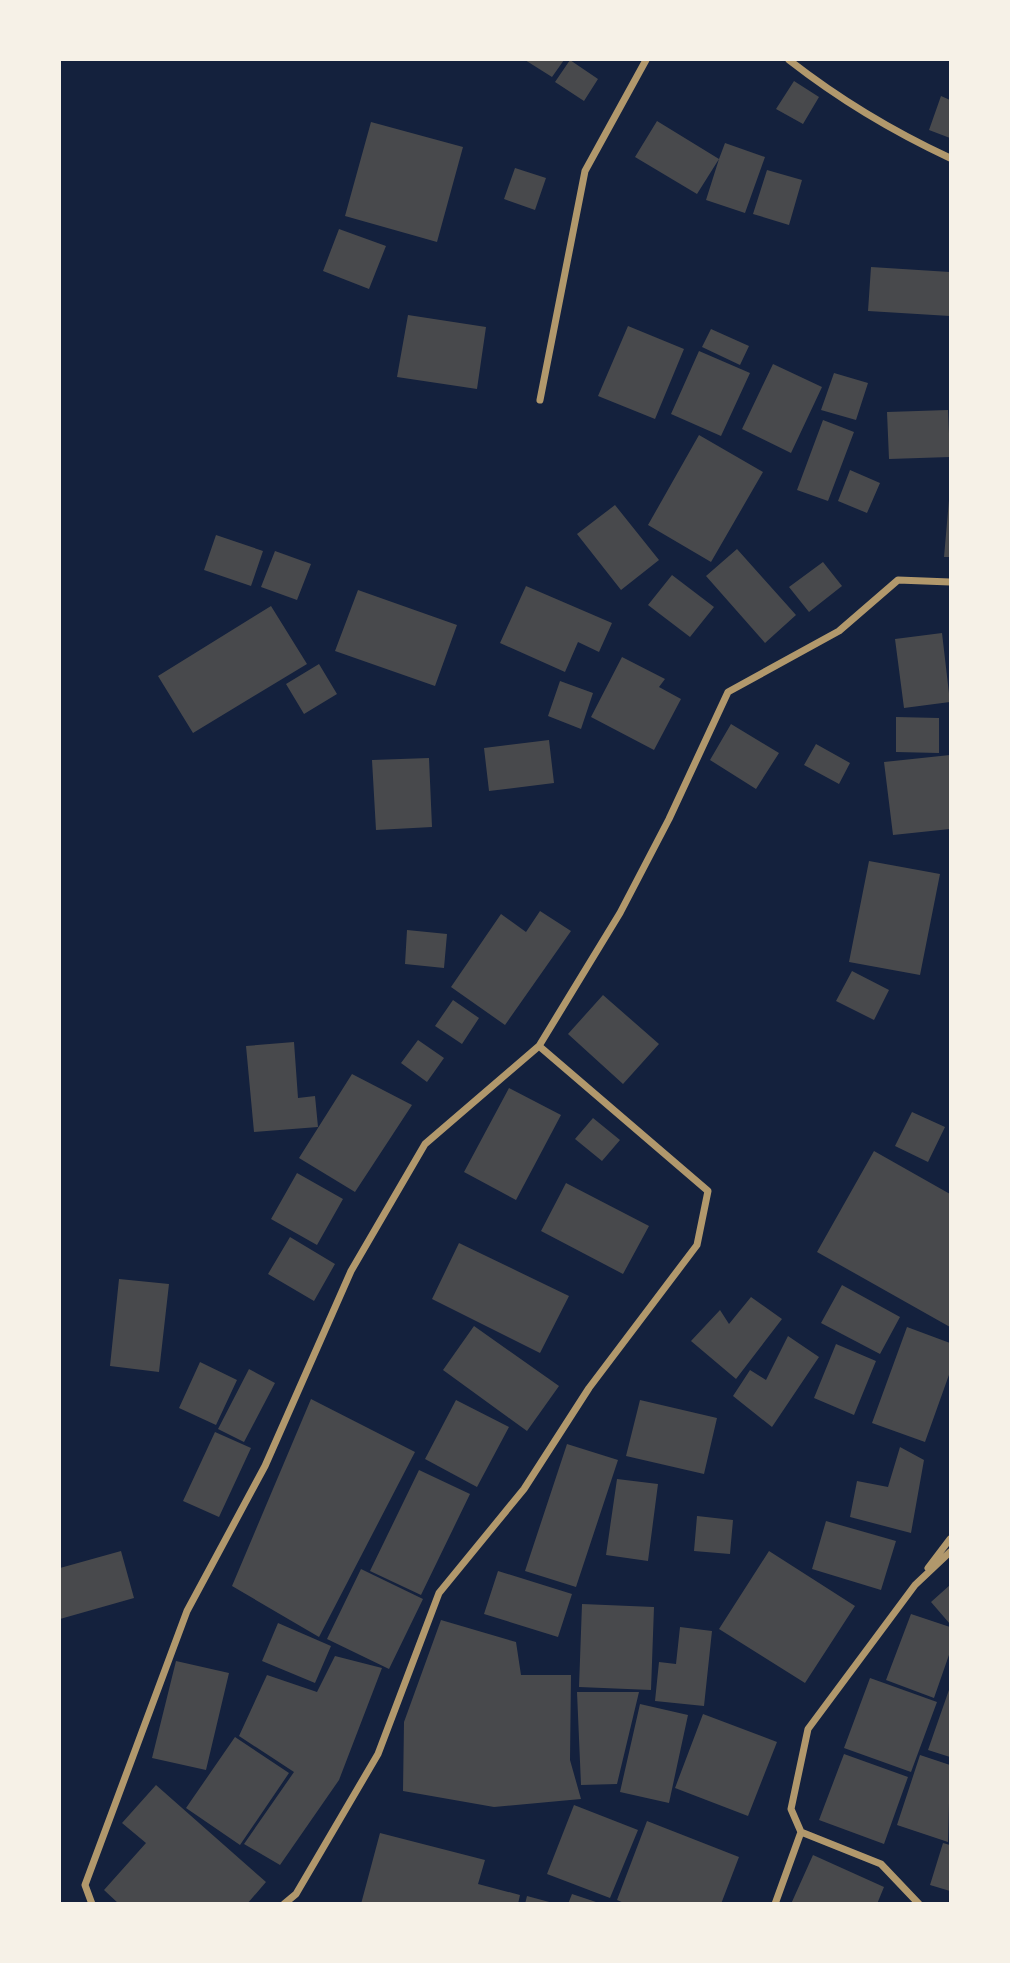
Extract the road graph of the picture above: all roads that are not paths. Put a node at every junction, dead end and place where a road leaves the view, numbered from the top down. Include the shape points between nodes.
1 (646, 60) edge
2 (789, 60) edge
3 (950, 158) edge
4 (540, 400) dead end
5 (950, 582) edge
6 (539, 1046) junction
7 (950, 1539) edge
8 (950, 1552) edge
9 (915, 1585) junction
10 (801, 1832) junction
11 (92, 1903) edge
12 (284, 1903) edge
13 (775, 1903) edge
14 (919, 1903) edge

1 - 4 street via 585,172
2 - 3 street via 830,92 900,135
5 - 6 street via 898,580 839,631 728,692 620,913
6 - 11 street via 425,1144 351,1271 265,1466 187,1611 85,1885
6 - 12 street via 708,1191 697,1245 589,1388 524,1489 439,1593 378,1754 296,1894
7 - 9 street
8 - 9 street
9 - 10 street via 808,1729 791,1810
10 - 13 street
10 - 14 street via 881,1864

